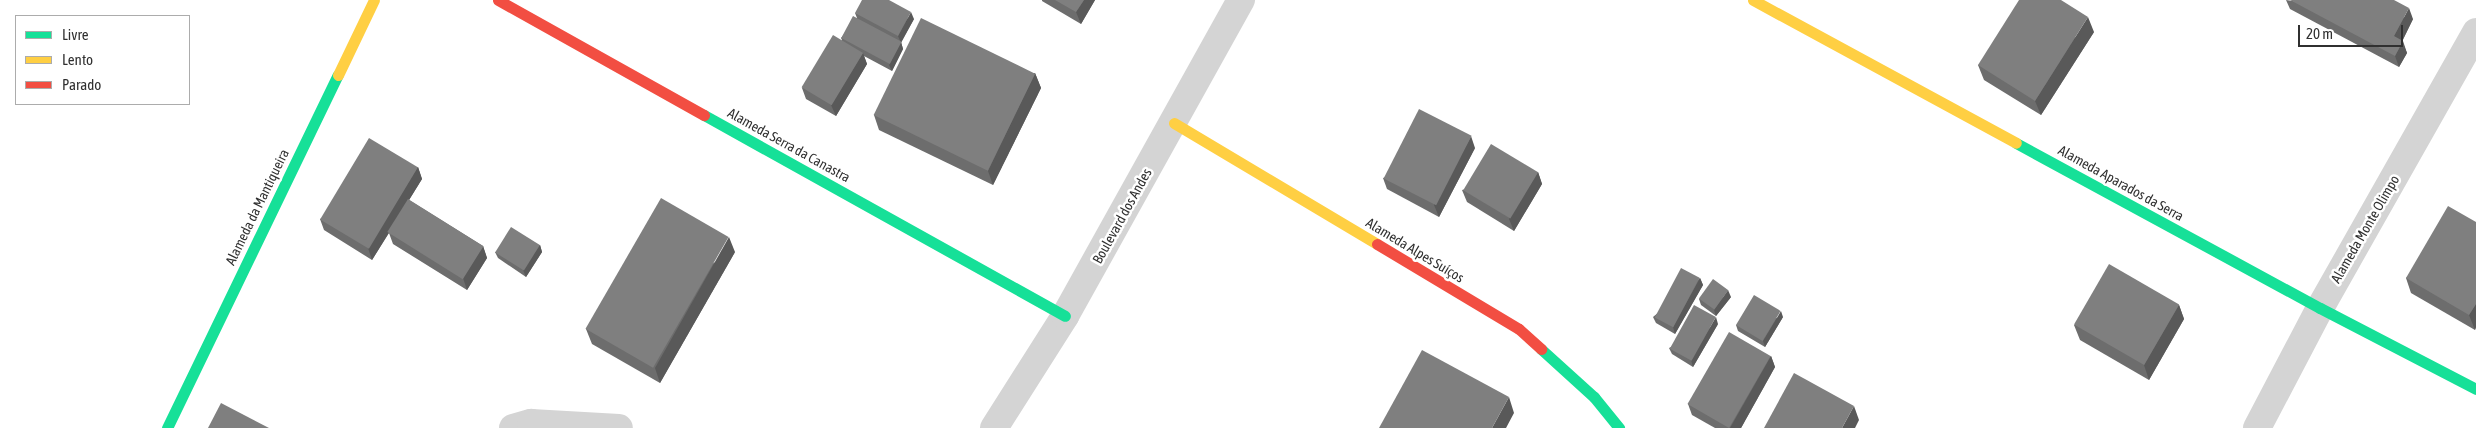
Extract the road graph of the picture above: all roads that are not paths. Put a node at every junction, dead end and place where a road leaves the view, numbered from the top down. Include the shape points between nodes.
1 (374, 0) edge
2 (498, 0) edge
3 (1241, 0) edge
4 (1753, 0) edge
5 (2476, 32) edge
6 (1174, 123) junction
7 (2320, 308) junction
8 (1065, 316) junction
9 (2476, 389) edge
10 (167, 428) edge
11 (513, 428) edge
12 (619, 428) edge
13 (994, 428) edge
14 (1619, 428) edge
15 (2258, 428) edge

1 - 10 street, Alameda da Mantiqueira
2 - 8 street, Alameda Serra da Canastra
3 - 6 street, Boulevard dos Andes
4 - 7 street, Alameda Aparados da Serra
5 - 7 street, Alameda Monte Olimpo
6 - 8 street, Boulevard dos Andes
6 - 14 street, Alameda Alpes Suíços via 1518,329 1594,397
7 - 9 street, Alameda Aparados da Serra
7 - 15 street, Alameda Monte Olimpo
8 - 13 street, Boulevard dos Andes
11 - 12 street via 531,423

